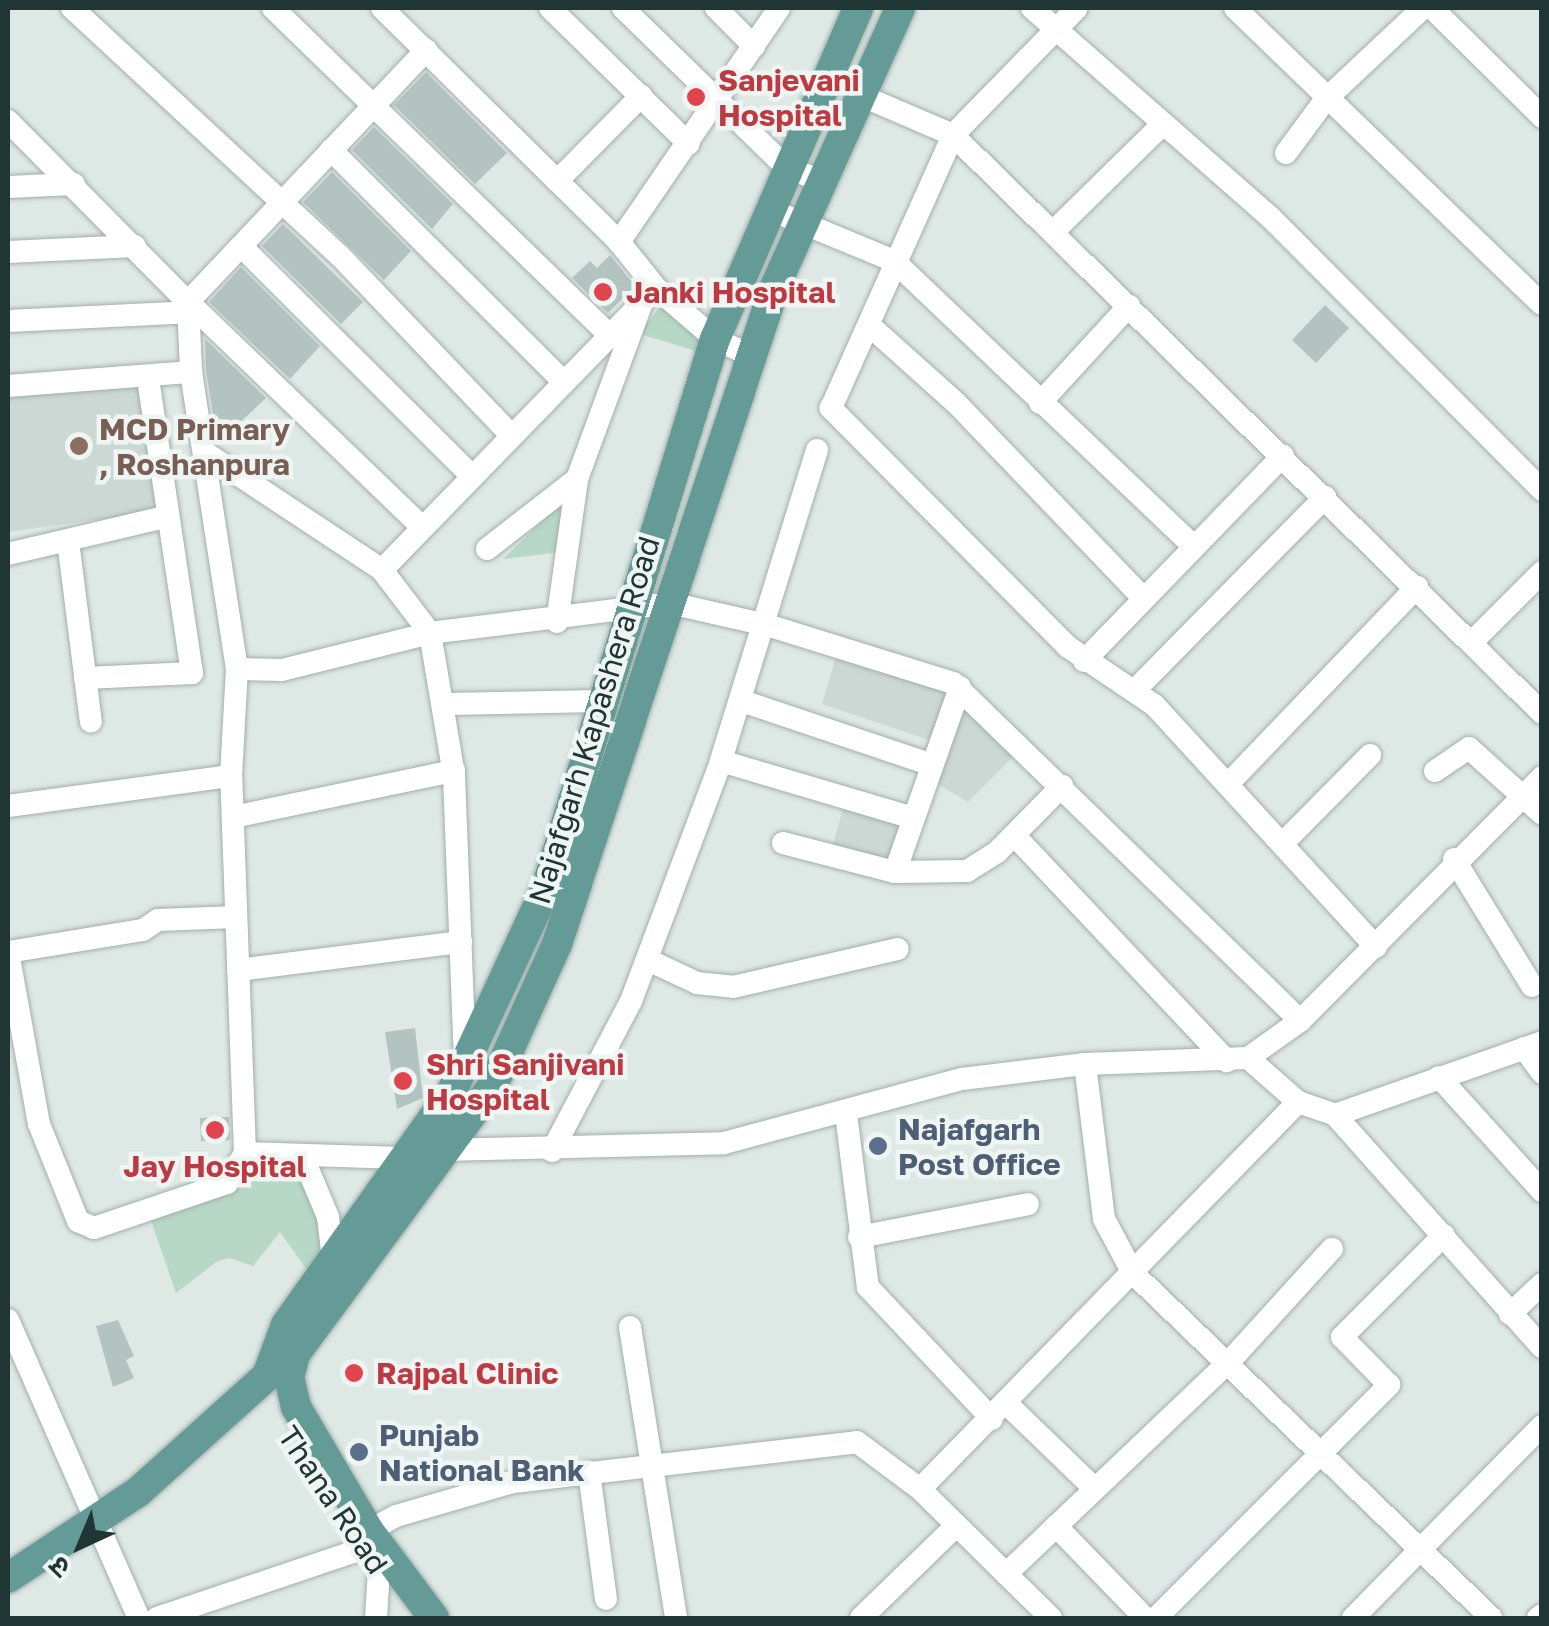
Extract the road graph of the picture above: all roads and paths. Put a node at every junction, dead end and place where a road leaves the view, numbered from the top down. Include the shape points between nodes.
1 (72, 8) edge
2 (273, 8) edge
3 (382, 8) edge
4 (550, 8) edge
5 (623, 8) edge
6 (716, 8) edge
7 (779, 8) edge
8 (858, 8) edge
9 (900, 8) edge
10 (1032, 8) edge
11 (1078, 8) edge
12 (1235, 8) edge
13 (1422, 8) edge
14 (1432, 8) edge
15 (1056, 30) junction
16 (754, 46) junction
17 (426, 50) junction
18 (860, 95) junction
19 (640, 96) junction
20 (1326, 99) junction
21 (719, 101) junction
22 (374, 105) junction
23 (1542, 117) edge
24 (8, 121) edge
25 (1163, 124) junction
26 (953, 136) junction
27 (689, 144) junction
28 (331, 150) junction
29 (1286, 153) dead end
30 (787, 168) junction
31 (557, 181) junction
32 (822, 181) junction
33 (74, 184) junction
34 (8, 187) edge
35 (281, 202) junction
36 (770, 210) junction
37 (803, 224) junction
38 (1053, 232) junction
39 (619, 242) junction
40 (134, 246) junction
41 (241, 246) junction
42 (8, 252) edge
43 (894, 262) junction
44 (649, 295) junction
45 (1542, 304) edge
46 (1129, 306) junction
47 (188, 307) junction
48 (8, 321) edge
49 (868, 325) junction
50 (608, 334) junction
51 (715, 339) junction
52 (752, 356) junction
53 (191, 372) junction
54 (148, 378) junction
55 (563, 381) junction
56 (8, 386) edge
57 (1040, 403) junction
58 (511, 435) junction
59 (817, 450) dead end
60 (204, 452) junction
61 (1282, 456) junction
62 (472, 476) junction
63 (577, 478) junction
64 (1542, 490) edge
65 (1325, 497) junction
66 (165, 517) junction
67 (422, 527) junction
68 (68, 542) junction
69 (1194, 547) junction
70 (487, 548) dead end
71 (8, 554) edge
72 (382, 570) junction
73 (1542, 572) edge
74 (1417, 587) junction
75 (1143, 598) junction
76 (670, 603) junction
77 (628, 610) junction
78 (556, 622) junction
79 (766, 625) junction
80 (430, 633) junction
81 (1472, 642) junction
82 (1084, 661) junction
83 (237, 669) junction
84 (85, 678) junction
85 (960, 687) junction
86 (1135, 690) junction
87 (601, 701) junction
88 (742, 701) junction
89 (445, 704) junction
90 (1542, 713) edge
91 (91, 722) dead end
92 (1370, 756) dead end
93 (721, 761) junction
94 (932, 766) junction
95 (454, 771) junction
96 (1435, 771) dead end
97 (231, 776) junction
98 (1229, 783) junction
99 (1534, 785) edge
100 (1062, 786) junction
101 (8, 806) edge
102 (1542, 814) edge
103 (233, 817) junction
104 (914, 818) junction
105 (1014, 835) junction
106 (1285, 841) junction
107 (783, 843) dead end
108 (1454, 859) junction
109 (895, 872) junction
110 (236, 917) junction
111 (461, 942) junction
112 (1376, 947) junction
113 (898, 949) dead end
114 (8, 952) edge
115 (648, 960) junction
116 (238, 970) junction
117 (1532, 986) dead end
118 (1300, 1021) junction
119 (1533, 1045) edge
120 (1238, 1059) junction
121 (1084, 1064) junction
122 (465, 1065) junction
123 (1542, 1073) edge
124 (1440, 1078) junction
125 (1298, 1102) junction
126 (846, 1114) junction
127 (1336, 1115) junction
128 (443, 1150) junction
129 (552, 1151) junction
130 (244, 1154) junction
131 (302, 1156) junction
132 (402, 1158) junction
133 (1542, 1192) edge
134 (1028, 1204) dead end
135 (1444, 1235) junction
136 (859, 1237) junction
137 (1332, 1250) dead end
138 (333, 1259) junction
139 (1133, 1273) junction
140 (1542, 1284) edge
141 (1510, 1314) junction
142 (8, 1320) edge
143 (630, 1327) dead end
144 (1542, 1347) edge
145 (1228, 1362) junction
146 (278, 1377) junction
147 (999, 1412) junction
148 (1542, 1426) edge
149 (1322, 1454) junction
150 (648, 1468) junction
151 (588, 1472) junction
152 (920, 1489) junction
153 (1095, 1489) junction
154 (97, 1519) junction
155 (956, 1526) junction
156 (1056, 1526) junction
157 (368, 1546) junction
158 (1421, 1550) junction
159 (1006, 1574) junction
160 (8, 1578) edge
161 (606, 1599) dead end
162 (139, 1618) edge
163 (157, 1618) edge
164 (376, 1618) edge
165 (412, 1618) edge
166 (434, 1618) edge
167 (676, 1618) edge
168 (861, 1618) edge
169 (1051, 1618) edge
170 (1145, 1618) edge
171 (1156, 1618) edge
172 (1353, 1618) edge
173 (1492, 1618) edge

1 - 35 street
2 - 22 street
3 - 17 street
4 - 19 street
5 - 21 street
6 - 16 street
7 - 16 street
8 - 30 main road, Najafgarh Kapashera Road
9 - 18 main road, Najafgarh Kapashera Road
10 - 15 street
11 - 15 street
12 - 20 street
13 - 20 street
14 - 23 street
15 - 25 street
15 - 26 street
16 - 21 street
17 - 22 street
17 - 31 street
18 - 26 street
18 - 32 main road, Najafgarh Kapashera Road
19 - 27 street
19 - 31 street
20 - 29 street
20 - 45 street
21 - 27 street
21 - 30 street
22 - 28 street
22 - 50 street
24 - 33 street
25 - 38 street
25 - 64 street via 1270,217
26 - 38 street
26 - 43 street
27 - 39 street
28 - 35 street
28 - 55 street
30 - 32 street
30 - 36 main road, Najafgarh Kapashera Road
31 - 39 street
32 - 37 main road, Najafgarh Kapashera Road
33 - 34 street
33 - 40 street
35 - 41 street
35 - 58 street
36 - 37 street
36 - 51 main road, Najafgarh Kapashera Road
37 - 43 street
37 - 52 main road, Najafgarh Kapashera Road
38 - 46 street
39 - 44 street
40 - 42 street
40 - 47 street
41 - 47 street
41 - 62 street
43 - 49 street
43 - 57 street
44 - 50 street
44 - 51 street
44 - 63 street
46 - 57 street
46 - 61 street
47 - 48 street
47 - 53 street
47 - 67 street
49 - 75 street via 957,404
49 - 82 street via 831,408
50 - 55 street
51 - 52 street
51 - 77 main road, Najafgarh Kapashera Road
52 - 76 main road, Najafgarh Kapashera Road
53 - 54 street
53 - 60 street
54 - 56 street
54 - 66 street
55 - 58 street
57 - 69 street
58 - 62 street
59 - 79 street
60 - 72 street
60 - 83 street
61 - 65 street
61 - 69 street
62 - 67 street
63 - 70 street
63 - 78 street
65 - 74 street
65 - 86 street
66 - 68 street
66 - 84 street via 192,673
67 - 72 street
68 - 71 street
68 - 84 street
69 - 75 street
72 - 80 street
73 - 81 street
74 - 81 street
74 - 98 street
75 - 82 street
76 - 77 street
76 - 79 street
76 - 128 main road, Najafgarh Kapashera Road via 557,944 493,1084
77 - 78 street
77 - 87 main road, Najafgarh Kapashera Road
78 - 80 street
79 - 85 street
79 - 88 street
80 - 83 street via 282,670
80 - 89 street
81 - 90 street
82 - 86 street
83 - 97 street
84 - 91 street
85 - 94 street
85 - 100 street
86 - 98 street
87 - 89 street
87 - 122 main road, Najafgarh Kapashera Road via 547,886
88 - 93 street
88 - 94 street
89 - 95 street
92 - 106 street
93 - 104 street
93 - 115 street
94 - 104 street
95 - 103 street
95 - 111 street
96 - 99 street via 1470,748
97 - 101 street
97 - 103 street
98 - 106 street
99 - 102 street
99 - 108 street
100 - 105 street
100 - 118 street
103 - 110 street
104 - 109 street
105 - 109 street via 967,871
105 - 120 street
106 - 112 street
107 - 109 street
108 - 112 street
108 - 117 street
110 - 114 street via 158,920 144,930
110 - 116 street
111 - 116 street
111 - 122 street
112 - 118 street
113 - 115 street via 733,987 696,983
114 - 130 street via 39,1124 78,1221 94,1228 220,1186
115 - 129 street
116 - 130 street
118 - 120 street
119 - 123 street
119 - 124 street
120 - 121 street
120 - 125 street
121 - 126 street via 962,1079
121 - 139 street via 1104,1219
122 - 132 main road, Najafgarh Kapashera Road
124 - 127 street
124 - 133 street
125 - 127 street
125 - 139 street
126 - 129 street via 724,1143
126 - 136 street
127 - 135 street
128 - 129 street
128 - 146 main road, Najafgarh Kapashera Road
130 - 131 street
131 - 132 street
131 - 138 street via 328,1217
132 - 138 main road, Najafgarh Kapashera Road
134 - 136 street
135 - 141 street
135 - 149 street via 1342,1337 1389,1385
136 - 147 street via 876,1300
137 - 145 street
138 - 146 main road, Najafgarh Kapashera Road via 286,1325
139 - 145 street
139 - 147 street
140 - 141 street
141 - 144 street
142 - 154 street
143 - 150 street
145 - 149 street
145 - 153 street
146 - 154 main road
146 - 157 main road, Thana Road via 277,1416
147 - 152 street
147 - 153 street
148 - 158 street
149 - 158 street
149 - 171 street
150 - 151 street
150 - 152 street via 856,1442
150 - 167 street
151 - 157 street via 470,1492
151 - 161 street
152 - 155 street
153 - 156 street
154 - 160 main road
154 - 162 street
155 - 159 street
155 - 168 street
156 - 159 street
156 - 170 street
157 - 163 street
157 - 164 street
157 - 165 main road, Thana Road
157 - 166 main road
158 - 172 street
158 - 173 street
159 - 169 street

